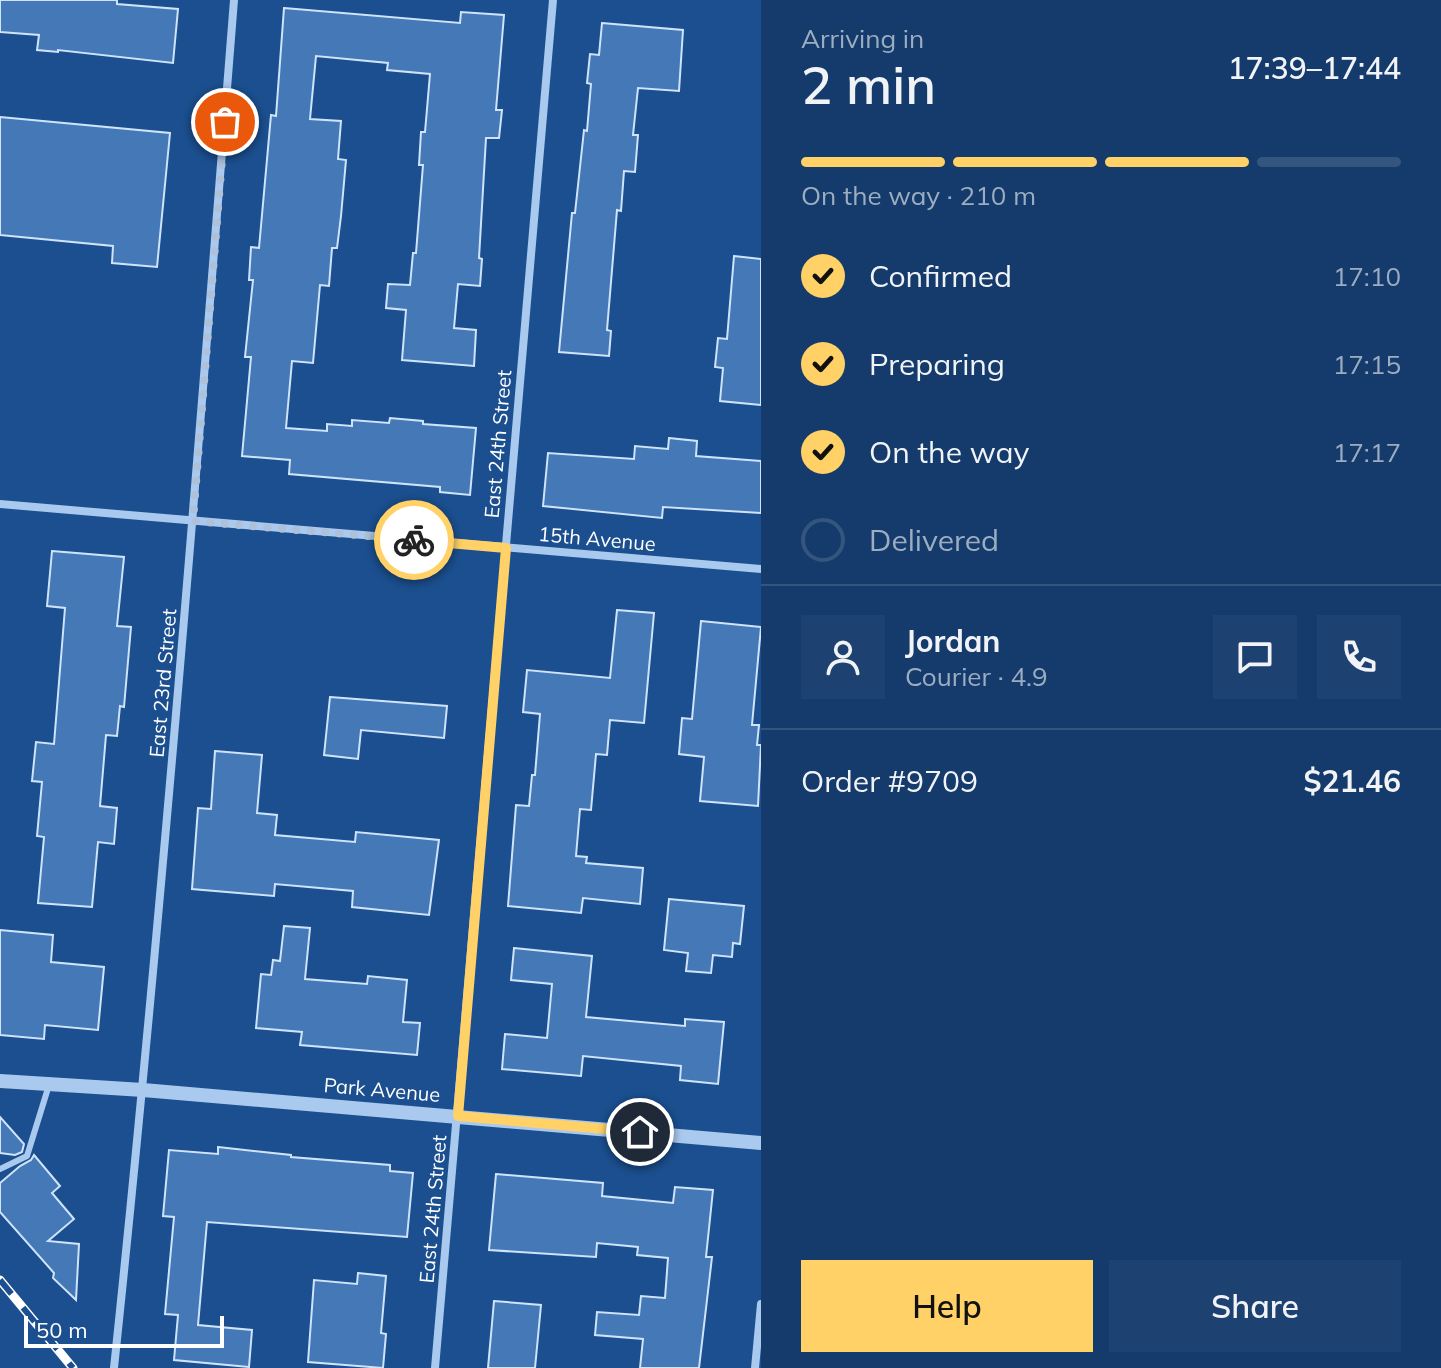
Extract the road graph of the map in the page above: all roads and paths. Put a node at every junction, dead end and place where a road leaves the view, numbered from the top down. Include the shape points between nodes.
1 (234, 0) edge
2 (553, 0) edge
3 (0, 504) edge
4 (193, 521) junction
5 (506, 548) junction
6 (761, 569) edge
7 (0, 1081) edge
8 (49, 1084) junction
9 (143, 1090) junction
10 (458, 1116) junction
11 (761, 1143) edge
12 (0, 1169) edge
13 (761, 1304) edge
14 (114, 1368) edge
15 (435, 1368) edge
16 (755, 1368) edge

1 - 4 street, East 23rd Street
2 - 5 street, East 24th Street
3 - 4 street, 15th Avenue
4 - 5 street, 15th Avenue
4 - 9 street, East 23rd Street
5 - 6 street, 15th Avenue
5 - 10 street, East 24th Street
7 - 8 street, Park Avenue
8 - 9 street, Park Avenue
8 - 12 lane via 27,1156
9 - 10 street, Park Avenue
9 - 14 street, East 23rd Street
10 - 11 street, Park Avenue
10 - 15 street, East 24th Street
13 - 16 street

